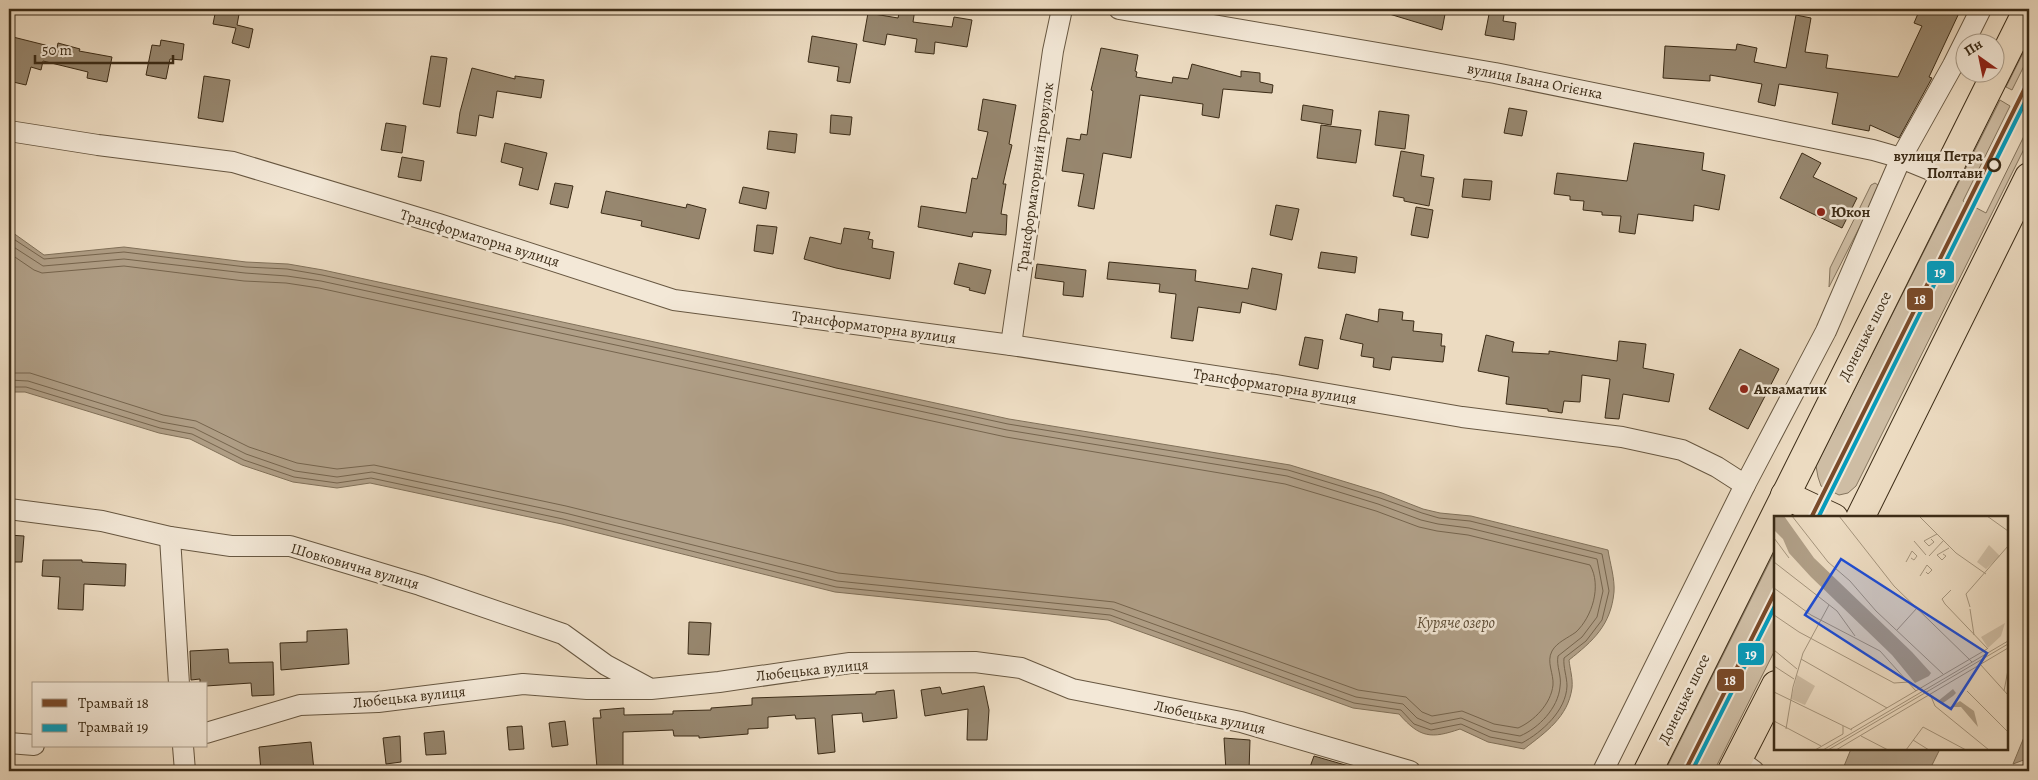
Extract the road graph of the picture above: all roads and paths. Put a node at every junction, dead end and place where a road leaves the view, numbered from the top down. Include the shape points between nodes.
1 (1062, 9) edge
2 (1119, 9) edge
3 (1981, 9) edge
4 (2028, 9) edge
5 (9, 131) edge
6 (1901, 158) junction
7 (1945, 176) junction
8 (2029, 177) edge
9 (1011, 345) junction
10 (1745, 485) junction
11 (1785, 495) junction
12 (9, 510) edge
13 (1775, 516) edge
14 (1830, 516) edge
15 (1861, 516) edge
16 (1774, 517) edge
17 (170, 537) junction
18 (179, 682) edge
19 (650, 689) junction
20 (1774, 690) edge
21 (208, 732) edge
22 (9, 743) edge
23 (32, 745) edge
24 (183, 748) edge
25 (1741, 767) edge
26 (185, 771) edge
27 (1410, 771) edge
28 (1604, 771) edge
29 (1648, 771) edge

1 - 9 street, Трансформаторний провулок via 1053,51
2 - 6 street, вулиця Івана Огієнка via 1495,73
3 - 6 street
4 - 7 highway, Донецьке шосе
5 - 9 street, Трансформаторна вулиця via 233,162 674,300
6 - 7 street, вулиця Івана Огієнка
6 - 10 street via 1826,330
7 - 11 highway, Донецьке шосе
8 - 15 highway
9 - 10 street, Трансформаторна вулиця via 1462,417 1622,437 1682,450
10 - 28 street
11 - 13 highway, Донецьке шосе
11 - 14 highway
12 - 17 street, Шовковична вулиця via 102,521
16 - 29 highway, Донецьке шосе
17 - 18 street
17 - 19 street, Шовковична вулиця via 231,546 290,546 420,585 564,634 606,666
19 - 21 street, Любецька вулиця via 524,684 378,702 300,705
19 - 27 street, Любецька вулиця via 850,663 975,662 1021,668 1072,689 1241,722
20 - 25 highway
22 - 23 street
24 - 26 street

